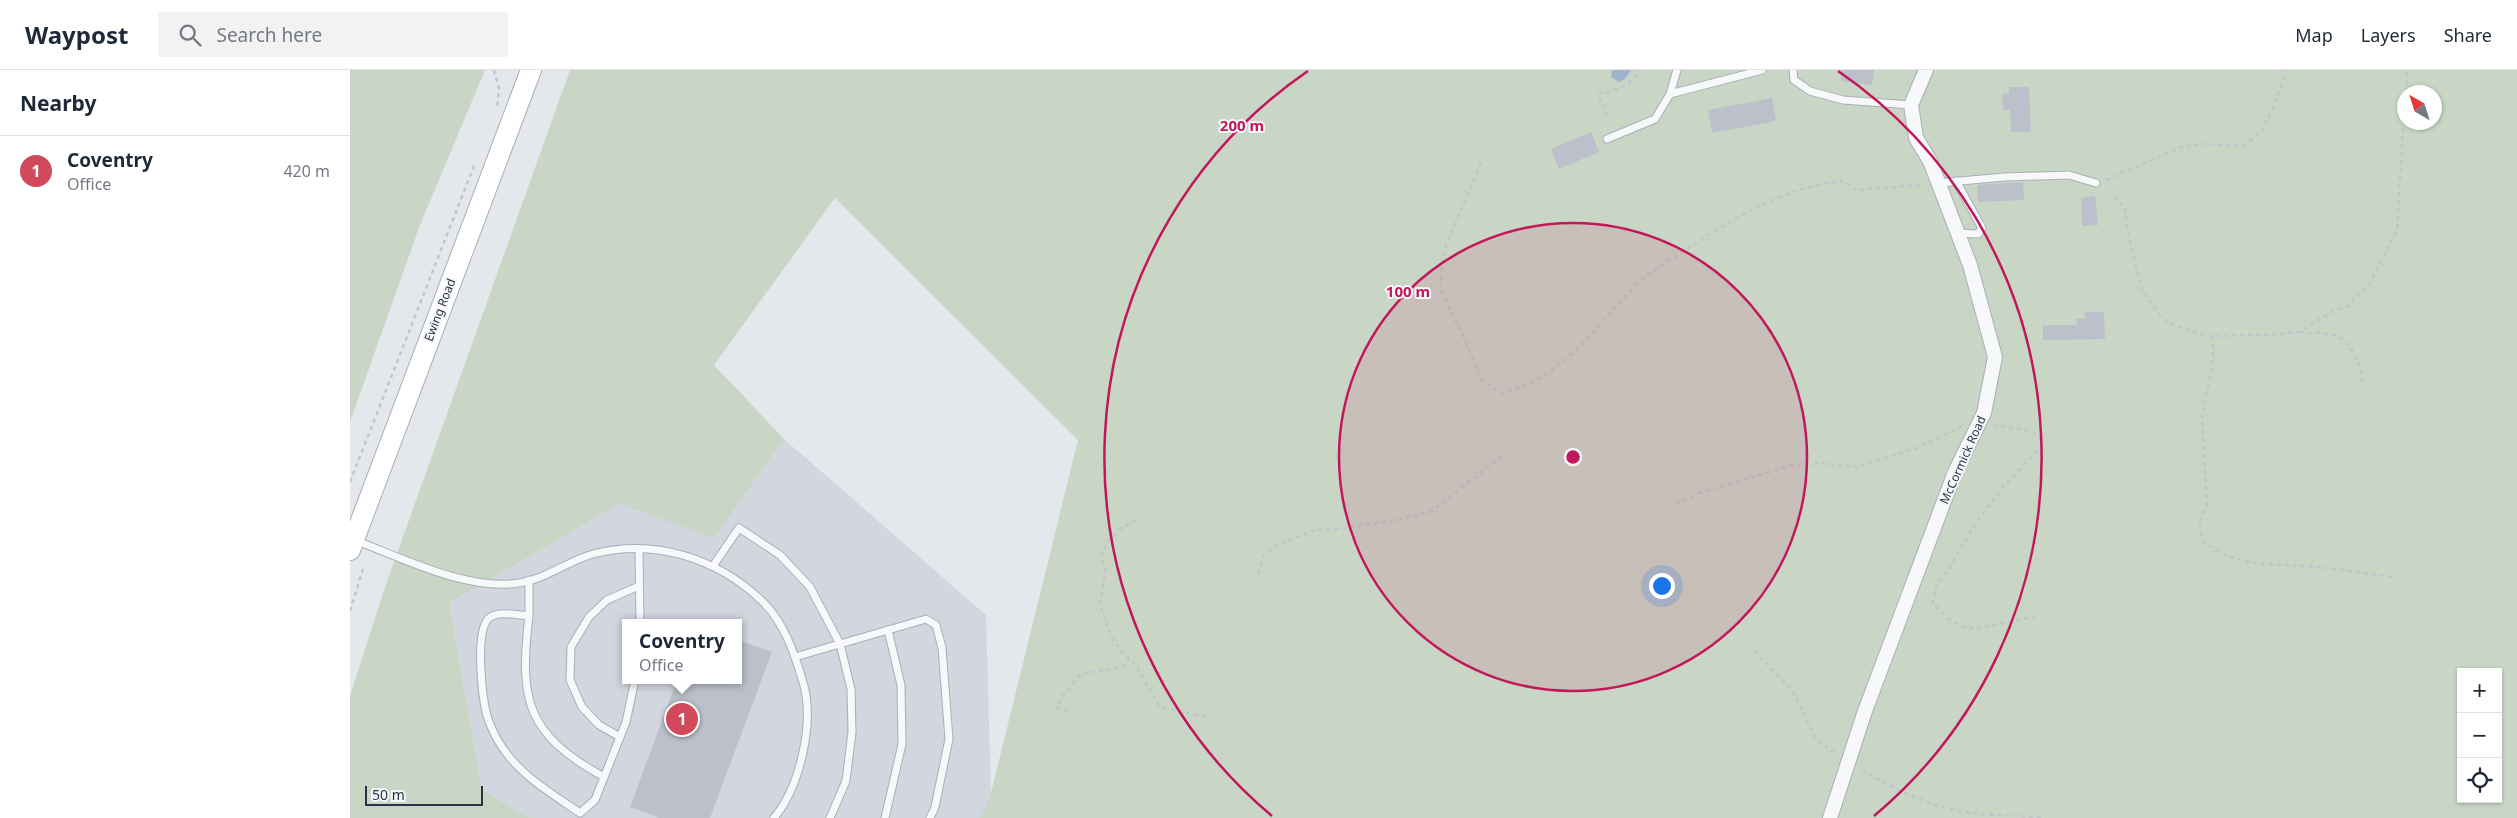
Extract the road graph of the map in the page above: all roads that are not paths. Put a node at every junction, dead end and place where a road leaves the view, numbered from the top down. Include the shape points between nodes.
1 (531, 70) edge
2 (1677, 70) edge
3 (1762, 70) edge
4 (1793, 70) edge
5 (1926, 70) edge
6 (1670, 94) junction
7 (1911, 105) junction
8 (1607, 139) dead end
9 (1956, 181) junction
10 (1938, 183) junction
11 (2096, 183) dead end
12 (1957, 233) junction
13 (352, 545) edge
14 (639, 548) junction
15 (714, 566) junction
16 (529, 580) junction
17 (639, 586) junction
18 (529, 616) junction
19 (640, 619) edge
20 (888, 630) junction
21 (840, 644) junction
22 (795, 657) junction
23 (635, 684) edge
24 (620, 737) junction
25 (604, 777) junction
26 (774, 818) edge
27 (830, 818) edge
28 (885, 818) edge
29 (930, 818) edge
30 (1830, 818) edge

1 - 13 street, Ewing Road
2 - 6 lane
3 - 6 lane
4 - 7 lane via 1794,80 1810,91 1843,100
5 - 7 street
6 - 8 lane via 1655,119
7 - 10 street, McCormick Road via 1916,138
9 - 10 lane
9 - 11 lane via 2069,176
9 - 12 lane via 1982,228 1978,234
10 - 12 street, McCormick Road
12 - 30 street, McCormick Road via 1970,265 1995,357 1984,413 1952,482 1865,711
13 - 16 lane via 478,583
14 - 15 lane via 680,553
14 - 16 lane via 592,554
14 - 17 lane
15 - 21 lane via 739,528 780,555 810,586
15 - 22 lane via 764,602 784,632
16 - 18 lane
17 - 19 lane
17 - 24 lane via 607,600 589,617 571,647 570,680 582,707 599,726
18 - 25 lane via 524,654 525,682 532,709 547,736 576,761
18 - 25 lane via 495,615 488,619 483,633 480,661 487,716 500,744 527,776 580,813 595,800
20 - 21 lane
20 - 28 lane via 901,685 902,744
20 - 29 lane via 926,619 936,625 942,648 949,739
21 - 22 lane
21 - 27 lane via 851,689 852,732 846,781
22 - 26 lane via 806,693 807,731 795,779
23 - 24 lane
24 - 25 lane

